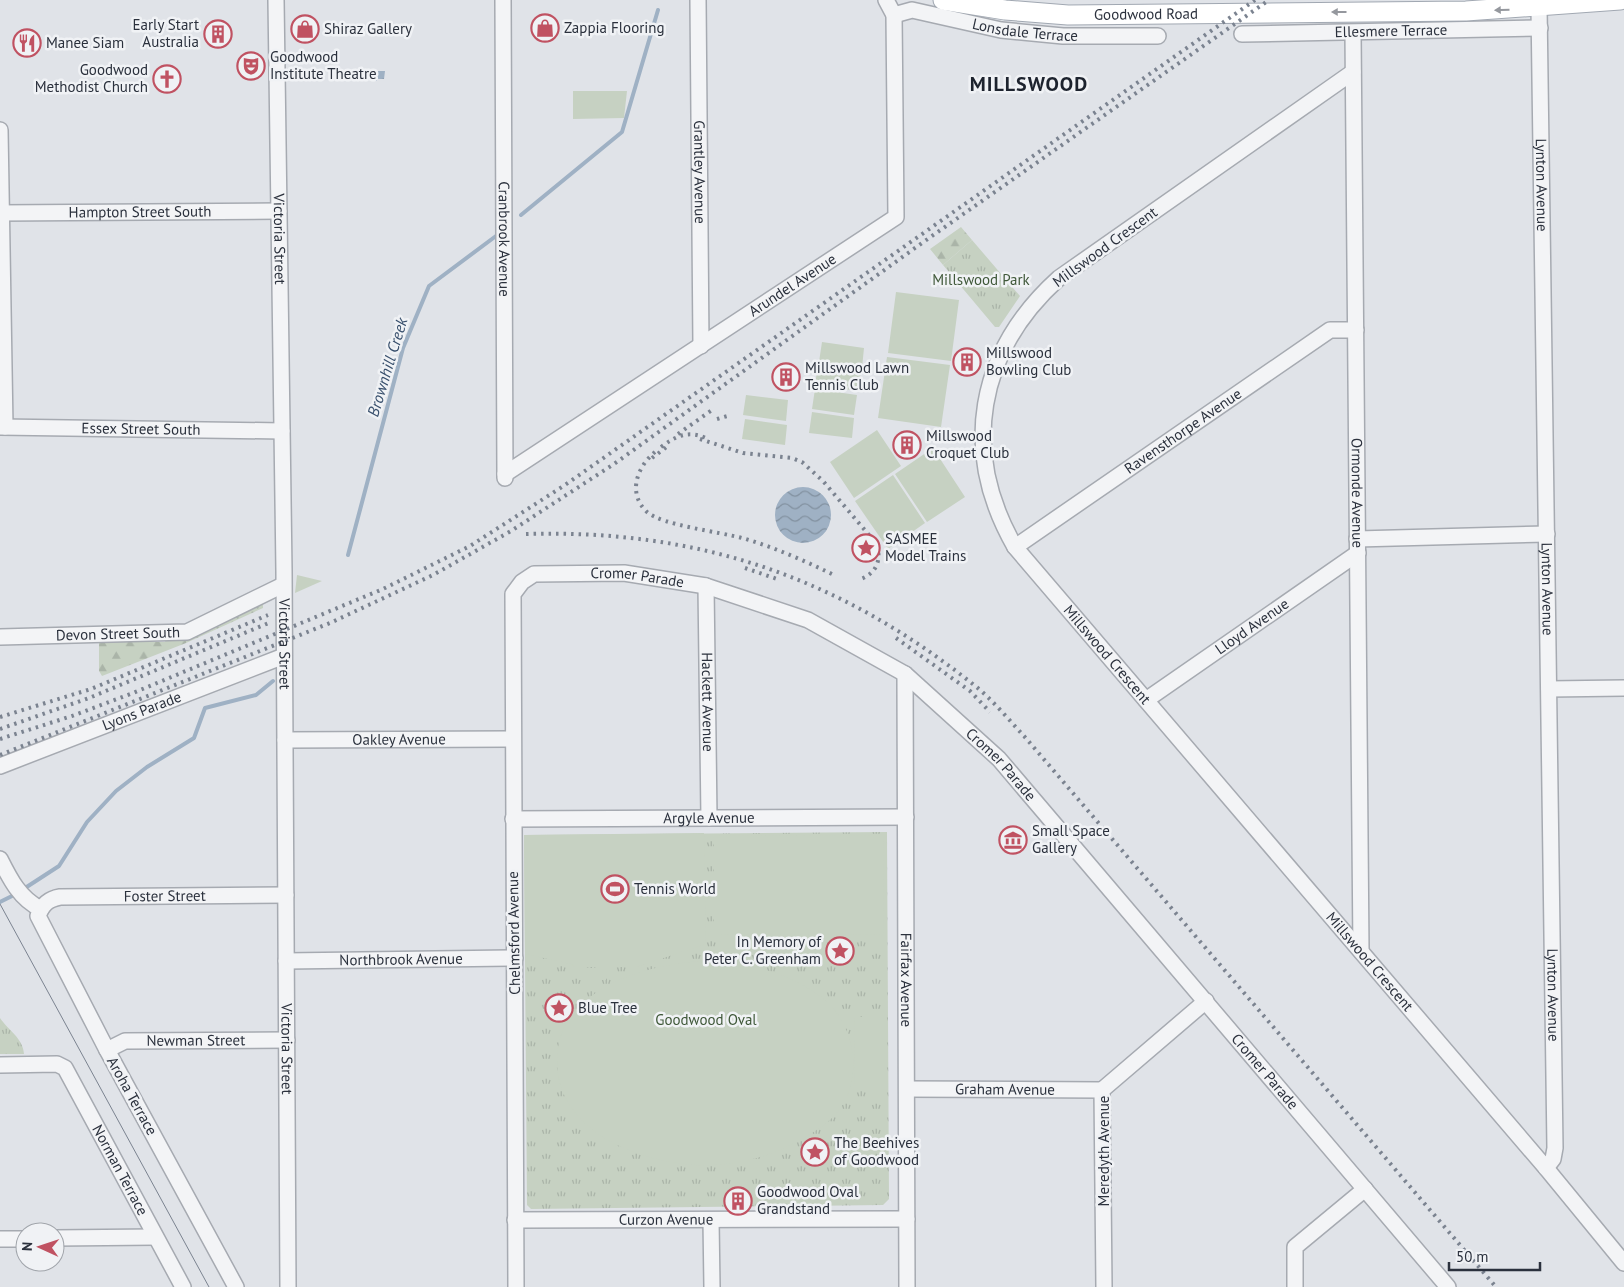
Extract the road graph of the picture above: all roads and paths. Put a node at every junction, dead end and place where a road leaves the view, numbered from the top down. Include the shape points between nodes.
1 (276, 0) edge
2 (503, 0) edge
3 (698, 0) edge
4 (886, 0) edge
5 (943, 0) edge
6 (1022, 0) edge
7 (1225, 0) edge
8 (1620, 0) edge
9 (1539, 7) junction
10 (894, 15) junction
11 (1540, 28) junction
12 (1242, 34) dead end
13 (1353, 34) junction
14 (1158, 36) dead end
15 (1353, 72) junction
16 (0, 130) edge
17 (279, 211) junction
18 (1, 213) edge
19 (1356, 330) junction
20 (701, 346) junction
21 (3, 427) edge
22 (282, 430) junction
23 (505, 476) joint
24 (1546, 534) junction
25 (1358, 546) junction
26 (1015, 547) junction
27 (522, 582) joint
28 (283, 585) junction
29 (706, 586) junction
30 (0, 637) edge
31 (284, 656) junction
32 (905, 674) junction
33 (1624, 688) edge
34 (1549, 690) junction
35 (1146, 700) junction
36 (512, 739) junction
37 (284, 740) junction
38 (0, 766) edge
39 (906, 817) junction
40 (709, 818) junction
41 (512, 819) junction
42 (0, 859) edge
43 (286, 895) junction
44 (39, 905) junction
45 (1361, 951) junction
46 (515, 958) junction
47 (286, 961) junction
48 (1206, 1001) junction
49 (287, 1040) junction
50 (107, 1050) junction
51 (0, 1065) edge
52 (907, 1089) junction
53 (1102, 1090) junction
54 (1546, 1168) junction
55 (1365, 1189) junction
56 (907, 1219) junction
57 (515, 1220) junction
58 (711, 1220) junction
59 (156, 1237) junction
60 (65, 1238) edge
61 (0, 1239) edge
62 (15, 1239) edge
63 (1624, 1263) edge
64 (183, 1287) edge
65 (236, 1287) edge
66 (288, 1287) edge
67 (516, 1287) edge
68 (712, 1287) edge
69 (907, 1287) edge
70 (1104, 1287) edge
71 (1295, 1287) edge
72 (1448, 1287) edge

1 - 17 street, Victoria Street
2 - 23 street, Cranbrook Avenue
3 - 20 street, Grantley Avenue
4 - 10 street, Arundel Avenue
9 -> 5 main road, Goodwood Road via 1466,11 1068,15 1005,10
6 - 7 main road, Goodwood Road via 1101,3
8 - 9 main road, Goodwood Road
9 - 11 street, Lynton Avenue
10 - 14 street, Lonsdale Terrace via 912,10 1001,30 1063,36
10 - 20 street, Arundel Avenue via 896,218
11 - 13 street, Ellesmere Terrace
11 - 24 street, Lynton Avenue
12 - 13 street, Ellesmere Terrace
13 - 15 street, Ormonde Avenue
15 - 19 street, Ormonde Avenue
15 - 26 street, Millswood Crescent via 1059,278 1018,322 992,375 982,437 990,490
16 - 18 street
17 - 18 street, Hampton Street South
17 - 22 street, Victoria Street
18 - 21 street
19 - 25 street, Ormonde Avenue
19 - 26 street, Ravensthorpe Avenue via 1330,330
20 - 23 street, Arundel Avenue
21 - 22 street, Essex Street South
22 - 28 street, Victoria Street
24 - 25 street
24 - 34 street, Lynton Avenue
25 - 35 street, Lloyd Avenue
25 - 45 street, Ormonde Avenue
26 - 35 street, Millswood Crescent
27 - 29 street, Cromer Parade via 534,574 624,573
27 - 36 street, Chelmsford Avenue via 513,594
28 - 30 street, Devon Street South via 187,632
28 - 31 street, Victoria Street
29 - 32 street, Cromer Parade via 808,620
29 - 40 street, Hackett Avenue
31 - 37 street, Victoria Street
31 - 38 street, Lyons Parade
32 - 39 street, Fairfax Avenue
32 - 48 street, Cromer Parade via 999,759
33 - 34 street
34 - 54 street, Lynton Avenue via 1555,1148 1553,1159
35 - 45 street, Millswood Crescent
36 - 37 street, Oakley Avenue
36 - 41 street, Chelmsford Avenue
37 - 43 street, Victoria Street
39 - 40 street, Argyle Avenue
39 - 52 street, Fairfax Avenue
40 - 41 street, Argyle Avenue
41 - 46 street, Chelmsford Avenue
42 - 44 street via 12,882
43 - 44 street, Foster Street via 60,897
43 - 47 street, Victoria Street
44 - 50 street, Aroha Terrace via 41,925
45 - 54 street, Millswood Crescent
46 - 47 street, Northbrook Avenue
46 - 57 street, Chelmsford Avenue
47 - 49 street, Victoria Street
48 - 53 street, Meredyth Avenue
48 - 55 street, Cromer Parade
49 - 50 street, Newman Street via 125,1041
49 - 66 street, Victoria Street
50 - 65 street, Aroha Terrace
51 - 59 street, Norman Terrace via 62,1066
52 - 53 street, Graham Avenue
52 - 56 street, Fairfax Avenue
53 - 70 street, Meredyth Avenue
54 - 63 street, Millswood Crescent
55 - 71 street via 1295,1247
55 - 72 street, Cromer Parade
56 - 58 street, Curzon Avenue
56 - 69 street, Fairfax Avenue
57 - 58 street, Curzon Avenue
57 - 67 street, Chelmsford Avenue
58 - 68 street
59 - 60 street
59 - 64 street, Norman Terrace
61 - 62 street

